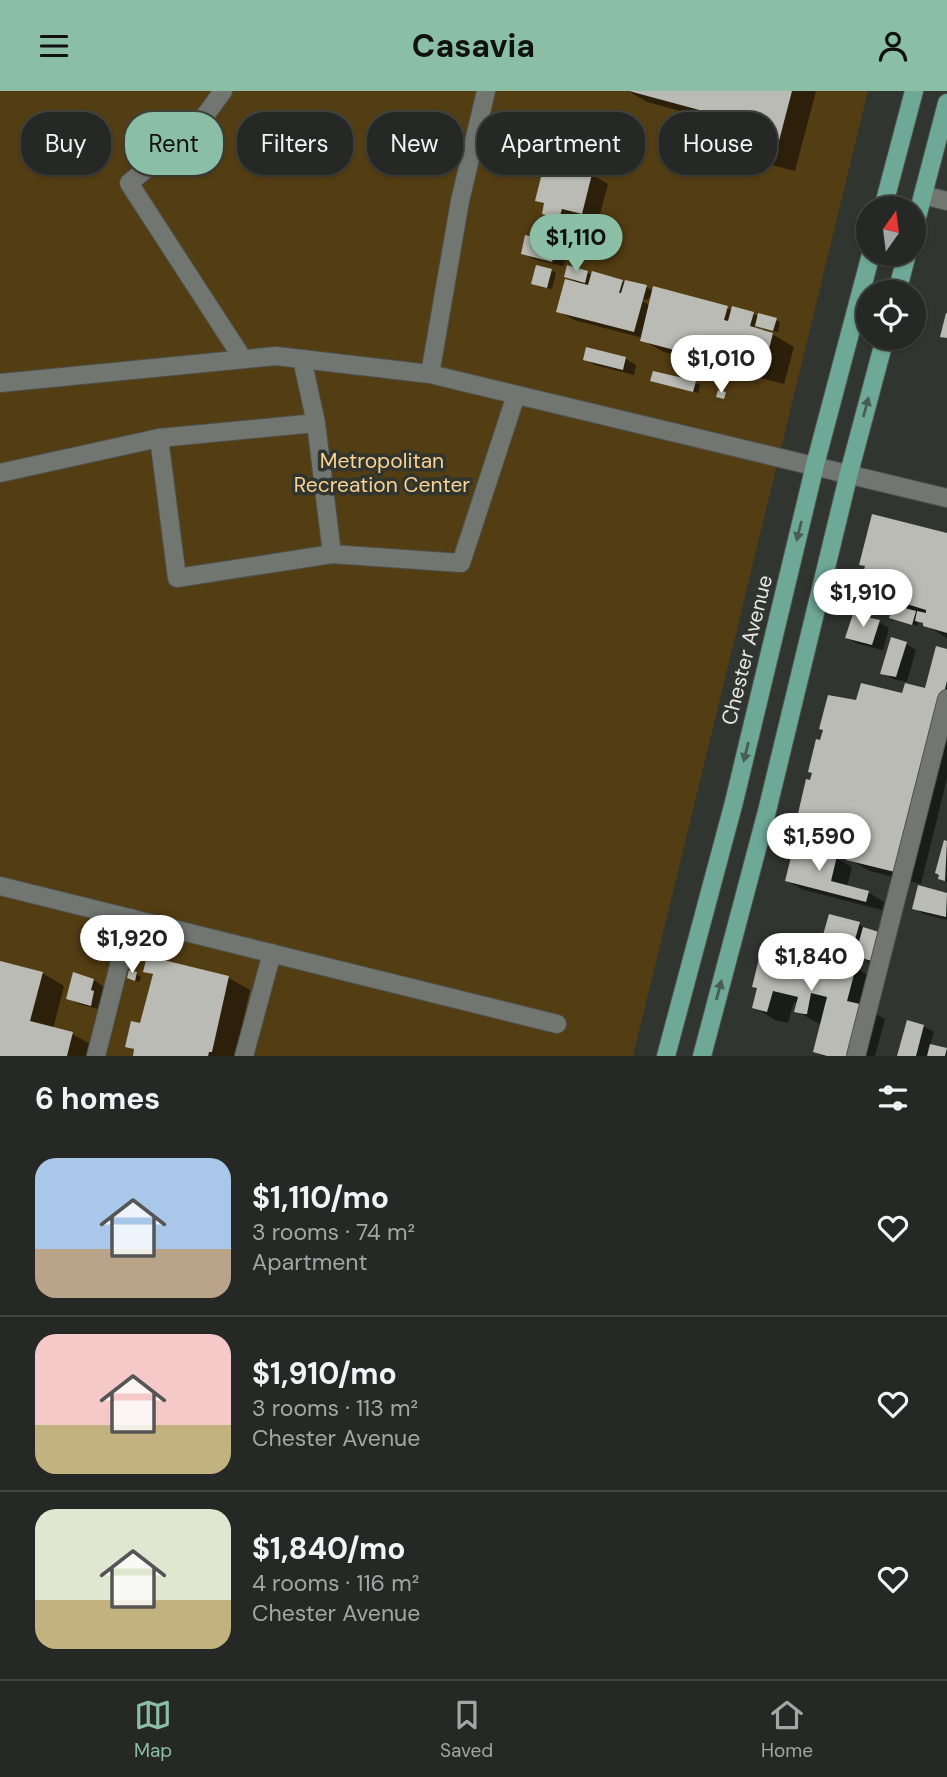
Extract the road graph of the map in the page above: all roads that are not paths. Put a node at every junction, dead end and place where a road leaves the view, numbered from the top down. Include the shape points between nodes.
1 (223, 91) edge
2 (486, 91) edge
3 (914, 91) edge
4 (947, 103) edge
5 (923, 195) joint
6 (886, 196) edge
7 (947, 201) edge
8 (869, 266) edge
9 (882, 350) edge
10 (243, 359) junction
11 (302, 359) junction
12 (430, 373) junction
13 (0, 383) edge
14 (516, 395) junction
15 (316, 423) junction
16 (159, 438) junction
17 (815, 465) junction
18 (0, 473) edge
19 (849, 473) junction
20 (947, 498) edge
21 (332, 554) junction
22 (947, 699) edge
23 (939, 765) edge
24 (0, 886) edge
25 (131, 918) junction
26 (272, 953) junction
27 (557, 1024) dead end
28 (96, 1056) edge
29 (244, 1056) edge
30 (666, 1056) edge
31 (702, 1056) edge
32 (856, 1056) edge

1 - 10 street via 195,128 129,183
2 - 12 street via 460,201
3 - 6 main road
4 - 5 main road
5 - 7 street
8 - 17 main road, Chester Avenue
19 -> 9 main road
10 - 11 street
10 - 13 street
11 - 12 street
11 - 15 street
12 - 14 street
14 - 17 street
14 - 21 street via 461,563
15 - 16 street
15 - 21 street
16 - 18 street
16 - 21 street via 177,578
17 - 19 street
17 -> 30 main road, Chester Avenue via 734,802
19 - 20 street
31 -> 19 main road
22 - 23 street
23 - 32 street
24 - 25 street
25 - 26 street
25 - 28 street
26 - 27 street
26 - 29 street

